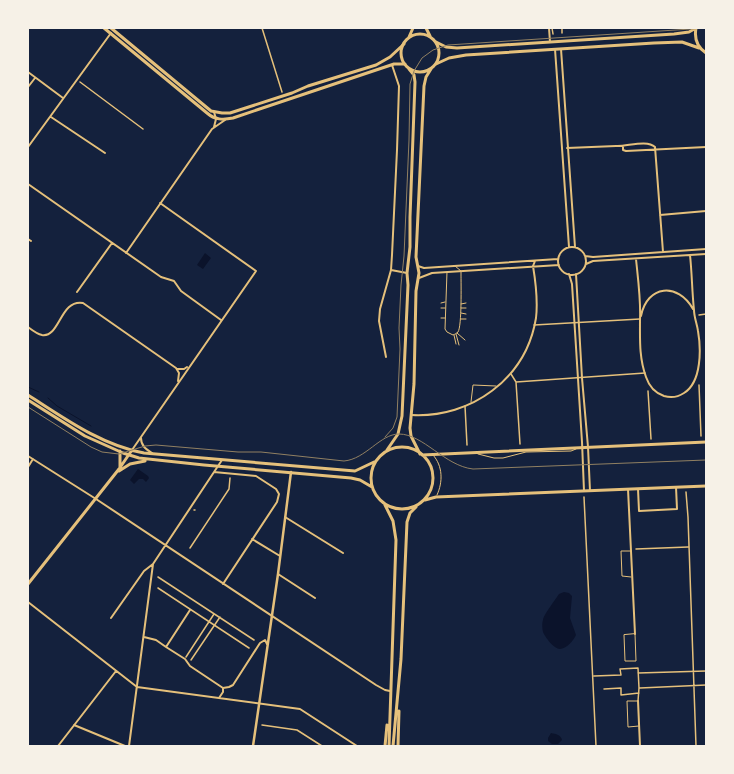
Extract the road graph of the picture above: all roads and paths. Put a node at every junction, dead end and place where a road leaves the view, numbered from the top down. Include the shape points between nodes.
1 (104, 28) edge
2 (113, 28) edge
3 (262, 28) edge
4 (413, 28) edge
5 (426, 28) edge
6 (551, 28) edge
7 (562, 28) edge
8 (696, 28) edge
9 (111, 33) junction
10 (553, 34) dead end
11 (562, 34) dead end
12 (431, 37) junction
13 (408, 38) junction
14 (436, 42) junction
15 (550, 42) junction
16 (404, 44) junction
17 (699, 48) junction
18 (555, 49) junction
19 (561, 49) junction
20 (706, 53) edge
21 (405, 64) junction
22 (436, 64) junction
23 (392, 65) junction
24 (410, 69) junction
25 (431, 69) junction
26 (28, 72) edge
27 (35, 78) junction
28 (80, 82) dead end
29 (28, 87) edge
30 (282, 92) dead end
31 (63, 98) junction
32 (213, 112) junction
33 (51, 116) junction
34 (216, 119) junction
35 (226, 119) junction
36 (214, 128) junction
37 (143, 129) dead end
38 (28, 147) edge
39 (623, 147) junction
40 (706, 147) edge
41 (567, 148) junction
42 (656, 150) junction
43 (105, 153) dead end
44 (28, 184) edge
45 (160, 203) junction
46 (706, 211) edge
47 (660, 214) junction
48 (28, 239) edge
49 (31, 241) dead end
50 (112, 243) junction
51 (568, 247) junction
52 (575, 247) junction
53 (706, 249) edge
54 (663, 252) junction
55 (126, 253) junction
56 (706, 254) edge
57 (690, 255) junction
58 (585, 256) junction
59 (558, 259) junction
60 (636, 259) junction
61 (535, 260) junction
62 (586, 264) junction
63 (559, 265) junction
64 (408, 266) junction
65 (418, 266) junction
66 (454, 266) junction
67 (533, 266) junction
68 (391, 270) junction
69 (461, 271) junction
70 (447, 272) junction
71 (407, 273) junction
72 (570, 274) junction
73 (576, 274) junction
74 (418, 278) junction
75 (77, 292) dead end
76 (441, 302) dead end
77 (446, 302) junction
78 (466, 303) dead end
79 (461, 304) junction
80 (441, 308) dead end
81 (446, 308) junction
82 (460, 308) junction
83 (466, 308) dead end
84 (694, 310) junction
85 (460, 313) junction
86 (466, 314) dead end
87 (706, 314) edge
88 (699, 315) dead end
89 (441, 318) dead end
90 (445, 318) junction
91 (460, 319) junction
92 (466, 319) dead end
93 (640, 319) junction
94 (221, 320) junction
95 (441, 323) dead end
96 (574, 323) junction
97 (579, 323) junction
98 (445, 324) junction
99 (534, 325) junction
100 (28, 327) edge
101 (455, 334) junction
102 (465, 340) dead end
103 (456, 344) dead end
104 (459, 344) dead end
105 (386, 357) dead end
106 (190, 365) junction
107 (177, 369) junction
108 (645, 373) junction
109 (510, 374) junction
110 (578, 378) junction
111 (582, 378) junction
112 (516, 382) junction
113 (178, 383) junction
114 (699, 385) dead end
115 (497, 388) junction
116 (648, 391) dead end
117 (28, 394) edge
118 (28, 400) edge
119 (470, 404) junction
120 (465, 406) junction
121 (411, 415) junction
122 (701, 436) dead end
123 (141, 437) junction
124 (651, 439) dead end
125 (706, 442) edge
126 (520, 444) dead end
127 (467, 445) dead end
128 (119, 446) junction
129 (582, 447) junction
130 (588, 447) junction
131 (132, 450) junction
132 (387, 450) junction
133 (121, 452) junction
134 (474, 453) junction
135 (153, 454) junction
136 (421, 454) junction
137 (128, 455) junction
138 (433, 455) junction
139 (28, 456) edge
140 (33, 459) junction
141 (222, 459) junction
142 (148, 460) junction
143 (374, 462) junction
144 (217, 466) junction
145 (28, 467) edge
146 (120, 467) junction
147 (214, 472) junction
148 (291, 472) junction
149 (116, 473) junction
150 (230, 478) dead end
151 (706, 486) edge
152 (372, 487) junction
153 (676, 487) junction
154 (628, 489) junction
155 (638, 489) junction
156 (584, 491) junction
157 (590, 491) junction
158 (686, 492) dead end
159 (584, 497) dead end
160 (436, 498) junction
161 (96, 499) junction
162 (425, 500) junction
163 (385, 504) junction
164 (416, 506) junction
165 (285, 517) junction
166 (252, 539) junction
167 (165, 545) junction
168 (688, 547) junction
169 (190, 548) dead end
170 (636, 549) dead end
171 (631, 550) junction
172 (343, 553) dead end
173 (280, 557) junction
174 (153, 564) junction
175 (278, 574) junction
176 (158, 577) dead end
177 (632, 577) junction
178 (28, 584) edge
179 (223, 584) junction
180 (158, 588) dead end
181 (315, 598) dead end
182 (28, 602) edge
183 (190, 610) junction
184 (214, 614) junction
185 (271, 616) junction
186 (220, 617) junction
187 (111, 618) dead end
188 (208, 622) junction
189 (214, 626) junction
190 (635, 634) junction
191 (144, 637) junction
192 (254, 640) dead end
193 (268, 644) junction
194 (166, 647) junction
195 (249, 648) dead end
196 (186, 657) dead end
197 (190, 660) dead end
198 (116, 671) junction
199 (706, 671) edge
200 (693, 672) junction
201 (638, 673) junction
202 (594, 676) junction
203 (706, 685) edge
204 (693, 686) junction
205 (137, 687) junction
206 (223, 688) junction
207 (639, 688) junction
208 (604, 689) dead end
209 (390, 690) junction
210 (399, 691) junction
211 (639, 693) junction
212 (219, 698) junction
213 (638, 701) junction
214 (260, 703) junction
215 (389, 707) junction
216 (74, 725) junction
217 (262, 725) dead end
218 (639, 726) junction
219 (58, 746) edge
220 (129, 746) edge
221 (142, 746) edge
222 (253, 746) edge
223 (322, 746) edge
224 (357, 746) edge
225 (385, 746) edge
226 (389, 746) edge
227 (394, 746) edge
228 (398, 746) edge
229 (596, 746) edge
230 (640, 746) edge
231 (696, 746) edge

1 - 9 main road
2 - 9 street
2 - 32 main road
3 - 30 street
4 - 13 main road
5 - 12 main road
6 - 10 street
6 - 15 street
7 - 11 street
8 - 15 main road via 689,32 674,34
8 - 17 main road via 695,37
9 - 31 street
9 - 34 main road
12 - 13 main road via 418,34
12 - 14 main road
13 - 16 main road
14 - 15 main road via 446,47 457,48
14 - 22 main road via 439,53
16 - 21 main road via 402,54
16 - 32 main road via 384,61 372,67 230,113
17 - 19 main road via 678,42
17 - 20 main road
18 - 19 main road
18 - 22 main road via 452,57
18 - 51 street
19 - 41 street
21 - 23 main road
21 - 24 main road
22 - 25 main road
23 - 35 main road
23 - 68 street via 398,83 398,112
24 - 25 main road via 421,72
24 - 64 main road via 416,82
25 - 65 main road via 424,86
26 - 27 street
27 - 29 street
27 - 31 street
28 - 37 street
31 - 33 street
32 - 34 street
33 - 38 street
33 - 43 street
34 - 35 main road
34 - 36 street
35 - 36 street
36 - 45 street
39 - 41 street
39 - 42 street via 626,151
39 - 42 street via 651,143
40 - 42 street
41 - 52 street
42 - 47 street
44 - 50 street
45 - 55 street
45 - 94 street via 256,271
46 - 47 street
47 - 54 street
48 - 49 street
50 - 55 street
50 - 75 street
51 - 52 street
51 - 59 street
52 - 58 street
53 - 54 street
54 - 58 street
55 - 94 street via 161,277 174,281 181,291
56 - 57 street
57 - 60 street
57 - 84 street
58 - 62 street
59 - 61 street
59 - 63 street
60 - 62 street via 593,261
60 - 93 street
61 - 66 street
61 - 67 street
62 - 73 street
63 - 67 street
63 - 72 street via 563,271
64 - 65 main road
64 - 71 main road
65 - 66 street
65 - 74 main road
66 - 69 lane
67 - 69 street
67 - 99 street via 537,298
68 - 71 street
68 - 105 street via 379,320
69 - 70 street
69 - 79 lane
70 - 74 street
70 - 77 lane
71 - 132 main road via 402,416 398,434
72 - 73 street
72 - 96 street
73 - 97 street
74 - 121 main road
76 - 77 lane
77 - 81 lane
78 - 79 lane
79 - 82 lane
80 - 81 lane
81 - 90 lane
82 - 83 lane
82 - 85 lane
84 - 93 street via 683,296 666,290 648,299
84 - 108 street via 699,357 697,374 690,389 683,394 668,397 657,393 648,382
85 - 86 lane
85 - 91 lane
87 - 88 street
89 - 90 lane
90 - 98 lane
91 - 92 lane
91 - 101 lane via 459,330
93 - 97 street
93 - 108 street via 640,346
94 - 106 street
95 - 98 lane
96 - 97 street
96 - 99 street
96 - 110 street
97 - 111 street
98 - 101 lane via 446,332
99 - 109 street via 525,351
100 - 107 street via 44,335 54,329 70,305 76,302 83,303
101 - 102 lane
101 - 103 lane
101 - 104 lane
106 - 107 street via 184,369
106 - 113 street
107 - 113 street
108 - 111 street
109 - 112 street
109 - 115 street
110 - 111 street
110 - 112 street
110 - 129 street
111 - 130 street
112 - 126 street
113 - 123 street
114 - 122 street
115 - 119 street
115 - 119 lane via 495,385 473,385
116 - 124 street
117 - 128 main road via 77,426
118 - 133 main road via 80,434
119 - 120 street
120 - 121 street via 442,413
120 - 127 street
121 - 136 main road via 411,433
123 - 131 street
123 - 135 street via 143,447
125 - 130 main road
128 - 131 main road
128 - 133 main road
129 - 130 main road
129 - 134 main road
129 - 134 lane via 571,451 526,452 502,458
129 - 156 street
130 - 157 street
131 - 135 main road
131 - 137 main road
132 - 136 main road via 403,448
132 - 143 main road
133 - 137 main road
133 - 146 main road
134 - 138 main road
135 - 141 main road
136 - 138 main road
136 - 162 main road via 432,470 434,479 433,488
137 - 142 main road
137 - 146 main road
138 - 160 lane via 438,462 441,476
139 - 140 street
140 - 145 street
140 - 161 street
141 - 143 main road via 355,471
141 - 144 street
142 - 144 main road
142 - 149 main road via 130,464
143 - 152 main road
144 - 147 street
144 - 148 main road
146 - 149 main road
147 - 166 street via 256,476 278,492 277,502
147 - 167 street
148 - 152 main road via 351,478
148 - 165 street
149 - 161 main road
150 - 169 street via 229,489
151 - 153 main road
152 - 163 main road
153 - 155 main road
153 - 155 street via 677,509 638,511
154 - 155 main road
154 - 157 main road
154 - 171 street
156 - 157 main road
156 - 160 main road
158 - 168 street
159 - 202 street
160 - 162 main road
161 - 167 street
161 - 178 main road
162 - 164 main road
163 - 164 main road via 403,509
163 - 209 main road via 396,534
164 - 210 main road via 407,522
165 - 172 street
165 - 173 street
166 - 173 street
166 - 179 street
167 - 174 street
167 - 179 street
168 - 170 street
168 - 200 street
171 - 177 street
171 - 177 lane via 621,551 622,576
173 - 175 street
174 - 187 street via 144,571
174 - 191 street
175 - 181 street
175 - 185 street
176 - 184 street
177 - 190 street
179 - 185 street
180 - 183 street
182 - 198 street
183 - 188 street
183 - 194 street
184 - 186 street
184 - 188 street
185 - 193 street
185 - 209 street via 376,685
186 - 189 street
186 - 192 street
188 - 189 street
188 - 196 street
189 - 195 street
189 - 197 street
190 - 190 lane via 624,635 625,661 636,661
191 - 194 street via 156,640
191 - 205 street
193 - 206 street via 265,640 260,643 233,684
193 - 214 street
194 - 206 street
198 - 205 street
198 - 216 street
199 - 200 street
200 - 201 street
200 - 204 street
201 - 202 street via 638,668 620,669 621,675
201 - 207 street
202 - 229 street
203 - 204 street
204 - 207 street
204 - 231 street
205 - 212 street
205 - 220 street
206 - 212 street
207 - 211 street
208 - 211 street via 621,688 621,695
209 - 215 main road
210 - 227 main road
210 - 228 main road
211 - 213 street
212 - 214 street
213 - 218 street
213 - 218 lane via 627,702 628,727
214 - 222 street
214 - 224 street via 300,709
215 - 225 main road
215 - 226 main road
216 - 219 street
216 - 220 street
217 - 223 street via 297,730
218 - 230 street
220 - 221 street

